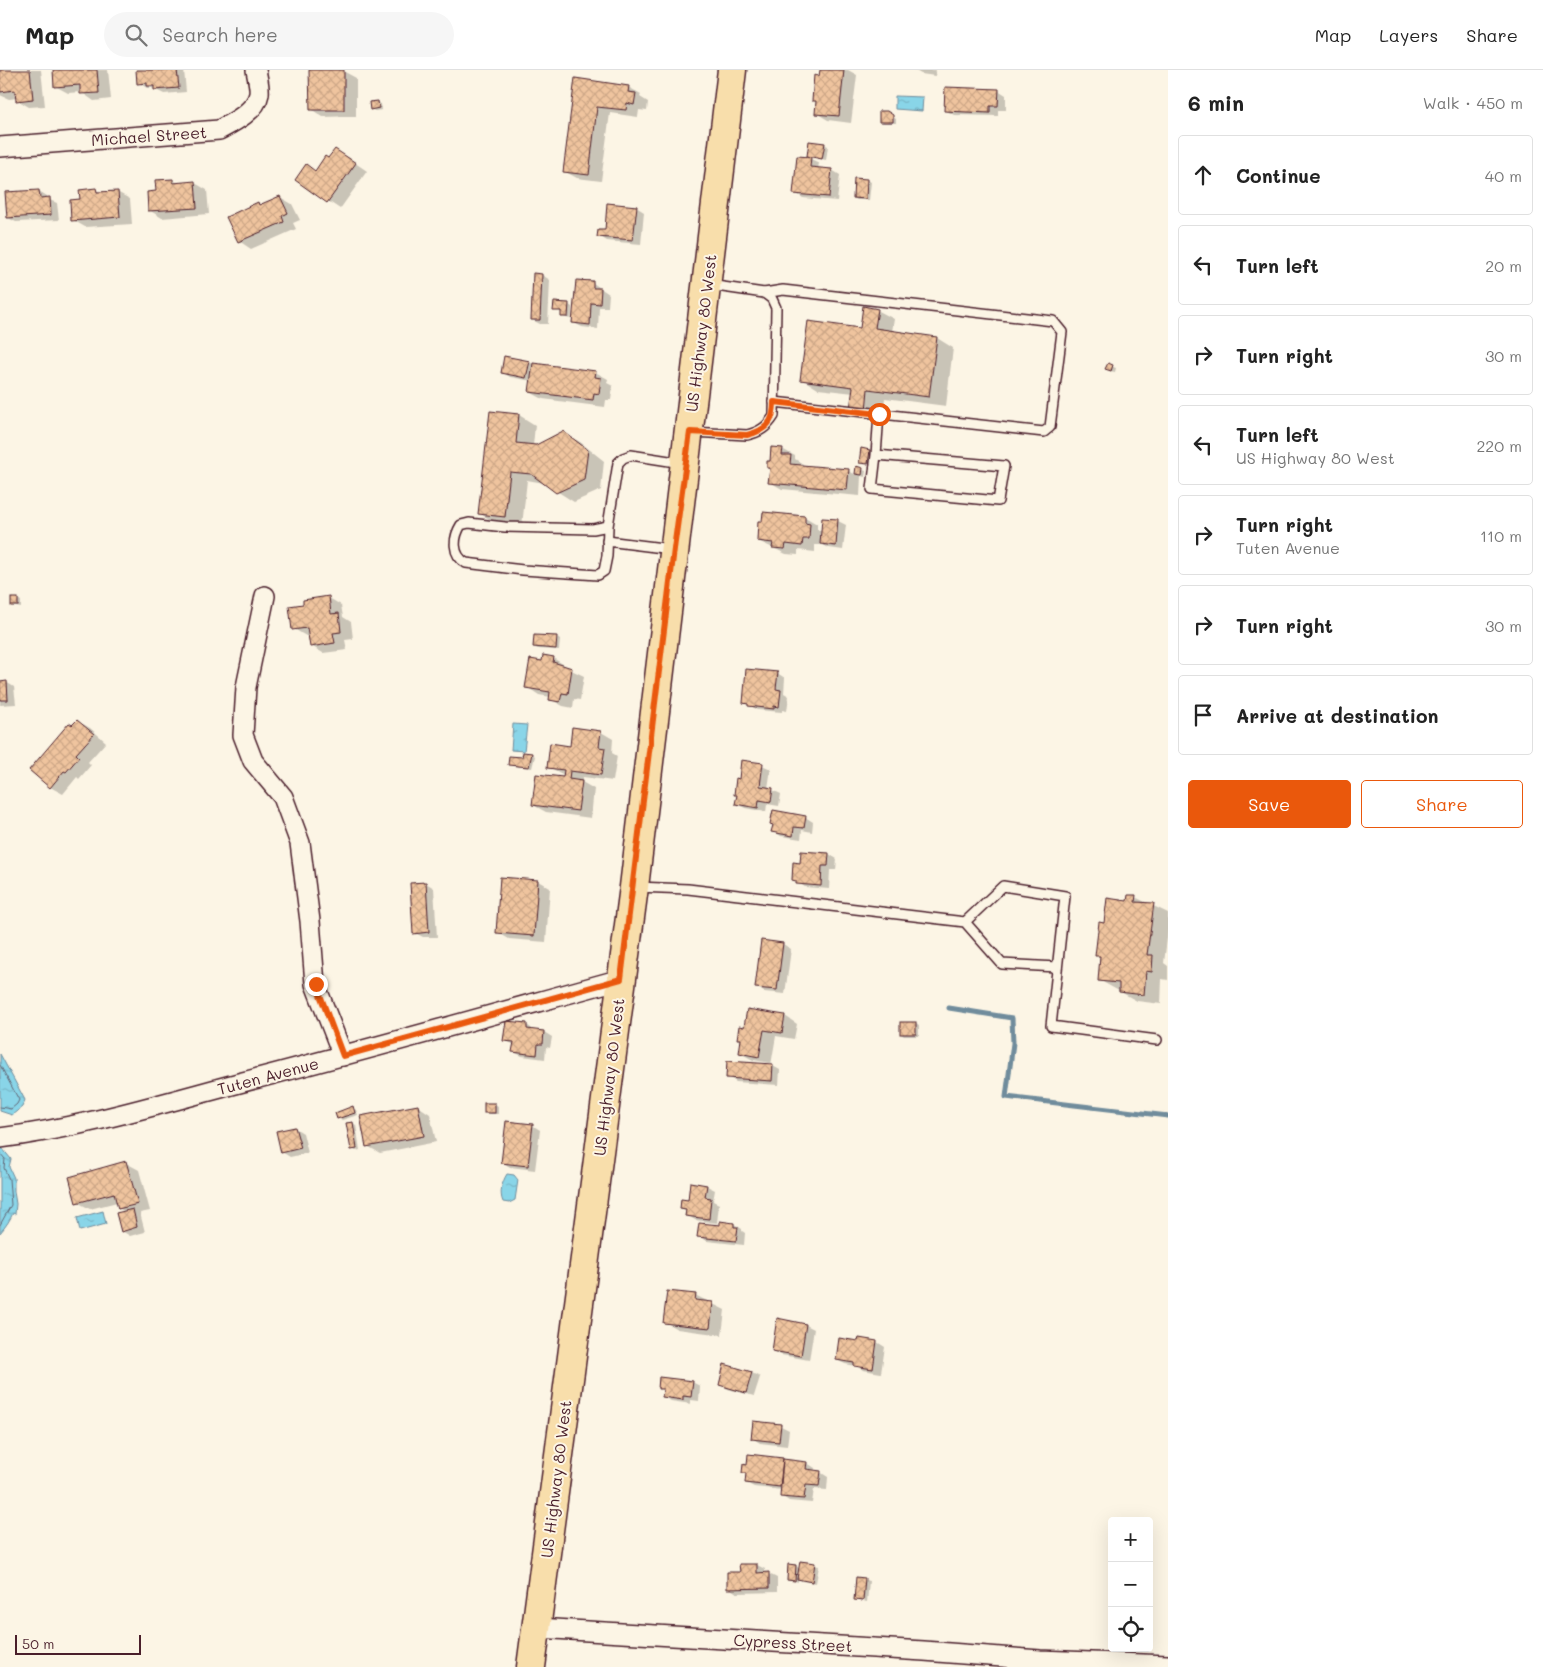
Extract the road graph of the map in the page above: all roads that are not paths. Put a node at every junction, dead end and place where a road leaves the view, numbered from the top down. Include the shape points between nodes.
1 (256, 70) edge
2 (732, 70) edge
3 (0, 147) edge
4 (707, 285) junction
5 (764, 293) junction
6 (774, 402) junction
7 (879, 414) junction
8 (690, 432) junction
9 (876, 455) junction
10 (684, 464) junction
11 (608, 526) junction
12 (607, 541) junction
13 (674, 549) junction
14 (265, 596) dead end
15 (634, 887) junction
16 (965, 922) junction
17 (1057, 967) junction
18 (621, 979) junction
19 (1157, 1040) dead end
20 (343, 1056) junction
21 (0, 1138) edge
22 (537, 1628) junction
23 (924, 1659) edge
24 (1168, 1665) edge
25 (531, 1667) edge

1 - 3 street, Michael Street via 257,101 219,130
2 - 4 main road, US Highway 80 West
4 - 5 lane
4 - 8 main road, US Highway 80 West
5 - 6 lane via 776,308
5 - 7 lane via 783,290 1052,321 1062,332 1050,427 1044,432
6 - 7 lane
6 - 8 lane via 774,416 767,426 755,433
7 - 9 lane
8 - 10 main road, US Highway 80 West
9 - 9 lane via 1004,466 998,501 872,489
10 - 11 lane via 631,455 623,458 618,463
10 - 13 main road, US Highway 80 West
11 - 12 lane
11 - 12 lane via 593,529 469,523 461,525 458,530 455,551 466,563 598,575 604,571
12 - 13 lane
13 - 15 main road, US Highway 80 West
14 - 20 street via 246,687 243,735 253,761 283,797 300,843 316,984
15 - 16 lane via 698,890
15 - 18 main road, US Highway 80 West
16 - 17 lane via 1002,964
16 - 17 lane via 1003,886 1066,896
17 - 19 lane via 1052,1026
18 - 20 street, Tuten Avenue
18 - 22 main road, US Highway 80 West
20 - 21 street, Tuten Avenue via 99,1120
22 - 23 street, Cypress Street
22 - 25 main road, US Highway 80 West
23 - 24 street, Cypress Street

